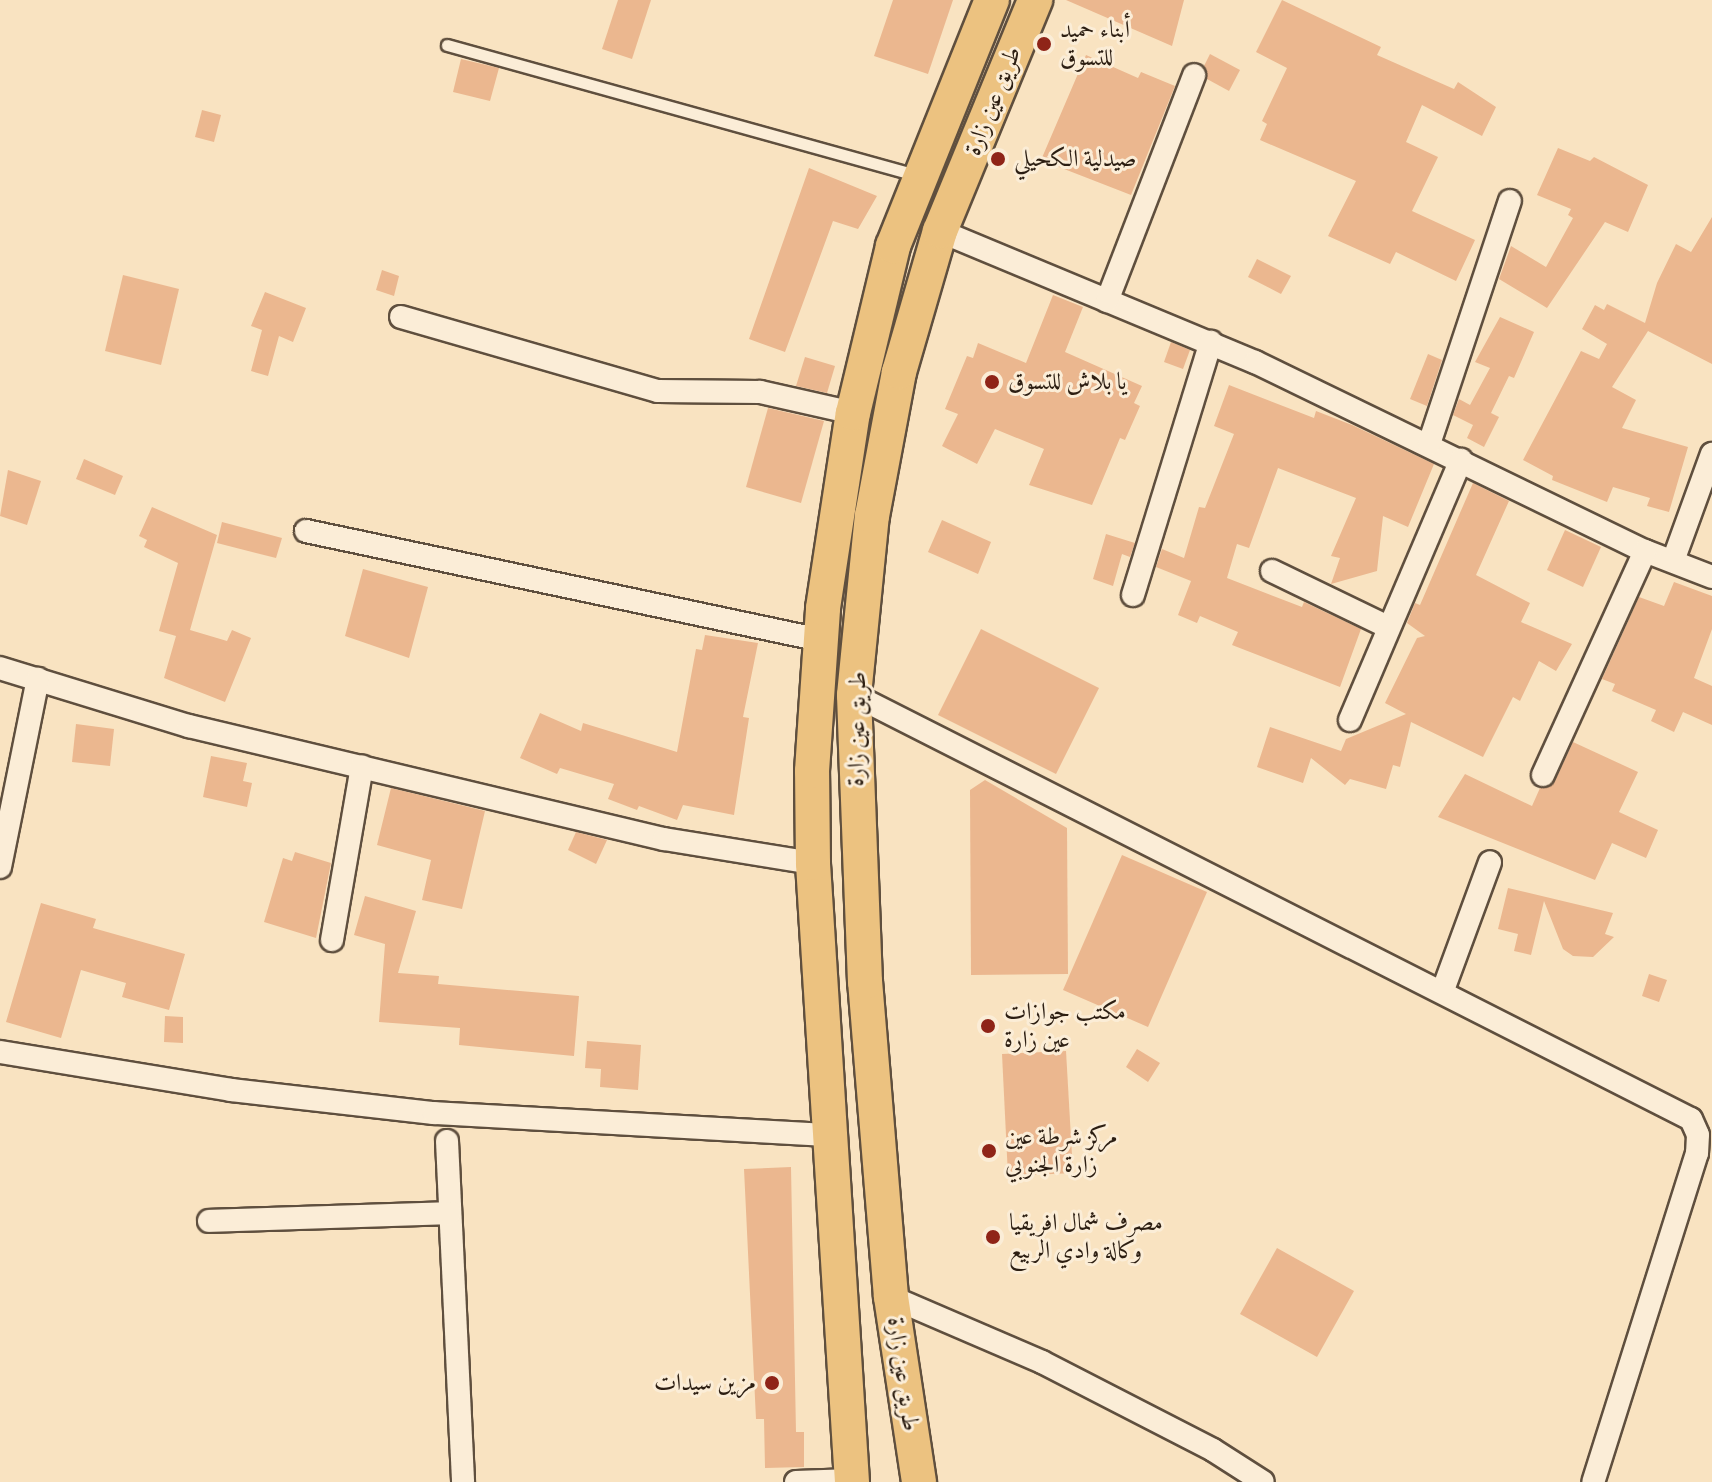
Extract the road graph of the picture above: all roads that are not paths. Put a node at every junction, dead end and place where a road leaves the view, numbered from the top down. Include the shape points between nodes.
1 (992, 0) edge
2 (1035, 0) edge
3 (447, 45) dead end
4 (1194, 75) dead end
5 (918, 176) junction
6 (1510, 201) dead end
7 (940, 231) junction
8 (1107, 301) junction
9 (401, 317) dead end
10 (1211, 342) junction
11 (853, 413) junction
12 (1429, 444) junction
13 (1712, 454) edge
14 (1461, 460) junction
15 (306, 531) dead end
16 (1645, 551) junction
17 (1673, 561) junction
18 (1272, 571) dead end
19 (1712, 577) edge
20 (1133, 595) dead end
21 (1388, 627) junction
22 (821, 640) junction
23 (0, 668) edge
24 (38, 679) junction
25 (854, 695) junction
26 (1350, 720) dead end
27 (362, 767) junction
28 (1543, 775) dead end
29 (1490, 862) dead end
30 (813, 863) junction
31 (0, 867) edge
32 (332, 940) dead end
33 (1443, 990) junction
34 (0, 1052) edge
35 (1703, 1131) edge
36 (833, 1135) junction
37 (447, 1141) dead end
38 (450, 1213) junction
39 (209, 1221) dead end
40 (891, 1297) junction
41 (852, 1481) edge
42 (463, 1482) edge
43 (796, 1482) edge
44 (919, 1482) edge
45 (1263, 1482) edge
46 (1593, 1482) edge

1 - 5 main road, طريق عين زارة
2 - 7 main road, طريق عين زارة
3 - 5 lane
4 - 8 street
5 - 11 main road, طريق عين زارة via 893,246
6 - 12 street
7 - 8 street
7 - 25 main road, طريق عين زارة via 884,435
8 - 10 street
9 - 11 street via 482,336 658,391 760,392
10 - 12 street
10 - 20 street
11 - 22 main road, طريق عين زارة
12 - 14 street
13 - 17 street
14 - 16 street
14 - 21 street
15 - 22 street
16 - 17 street
16 - 28 street
17 - 19 street
18 - 21 street
21 - 26 street
22 - 30 main road, طريق عين زارة via 812,771
23 - 24 street
24 - 27 street via 189,726
24 - 31 street
25 - 33 street
25 - 40 main road, طريق عين زارة via 865,982
27 - 30 street via 664,839
27 - 32 street
29 - 33 street
30 - 36 main road, طريق عين زارة
33 - 35 street via 1677,1107
34 - 36 street via 231,1090 419,1111
35 - 46 street
36 - 41 main road, طريق عين زارة
37 - 38 street
38 - 39 street
38 - 42 street
40 - 44 main road, طريق عين زارة
40 - 45 street via 1042,1362 1213,1450
41 - 43 street

